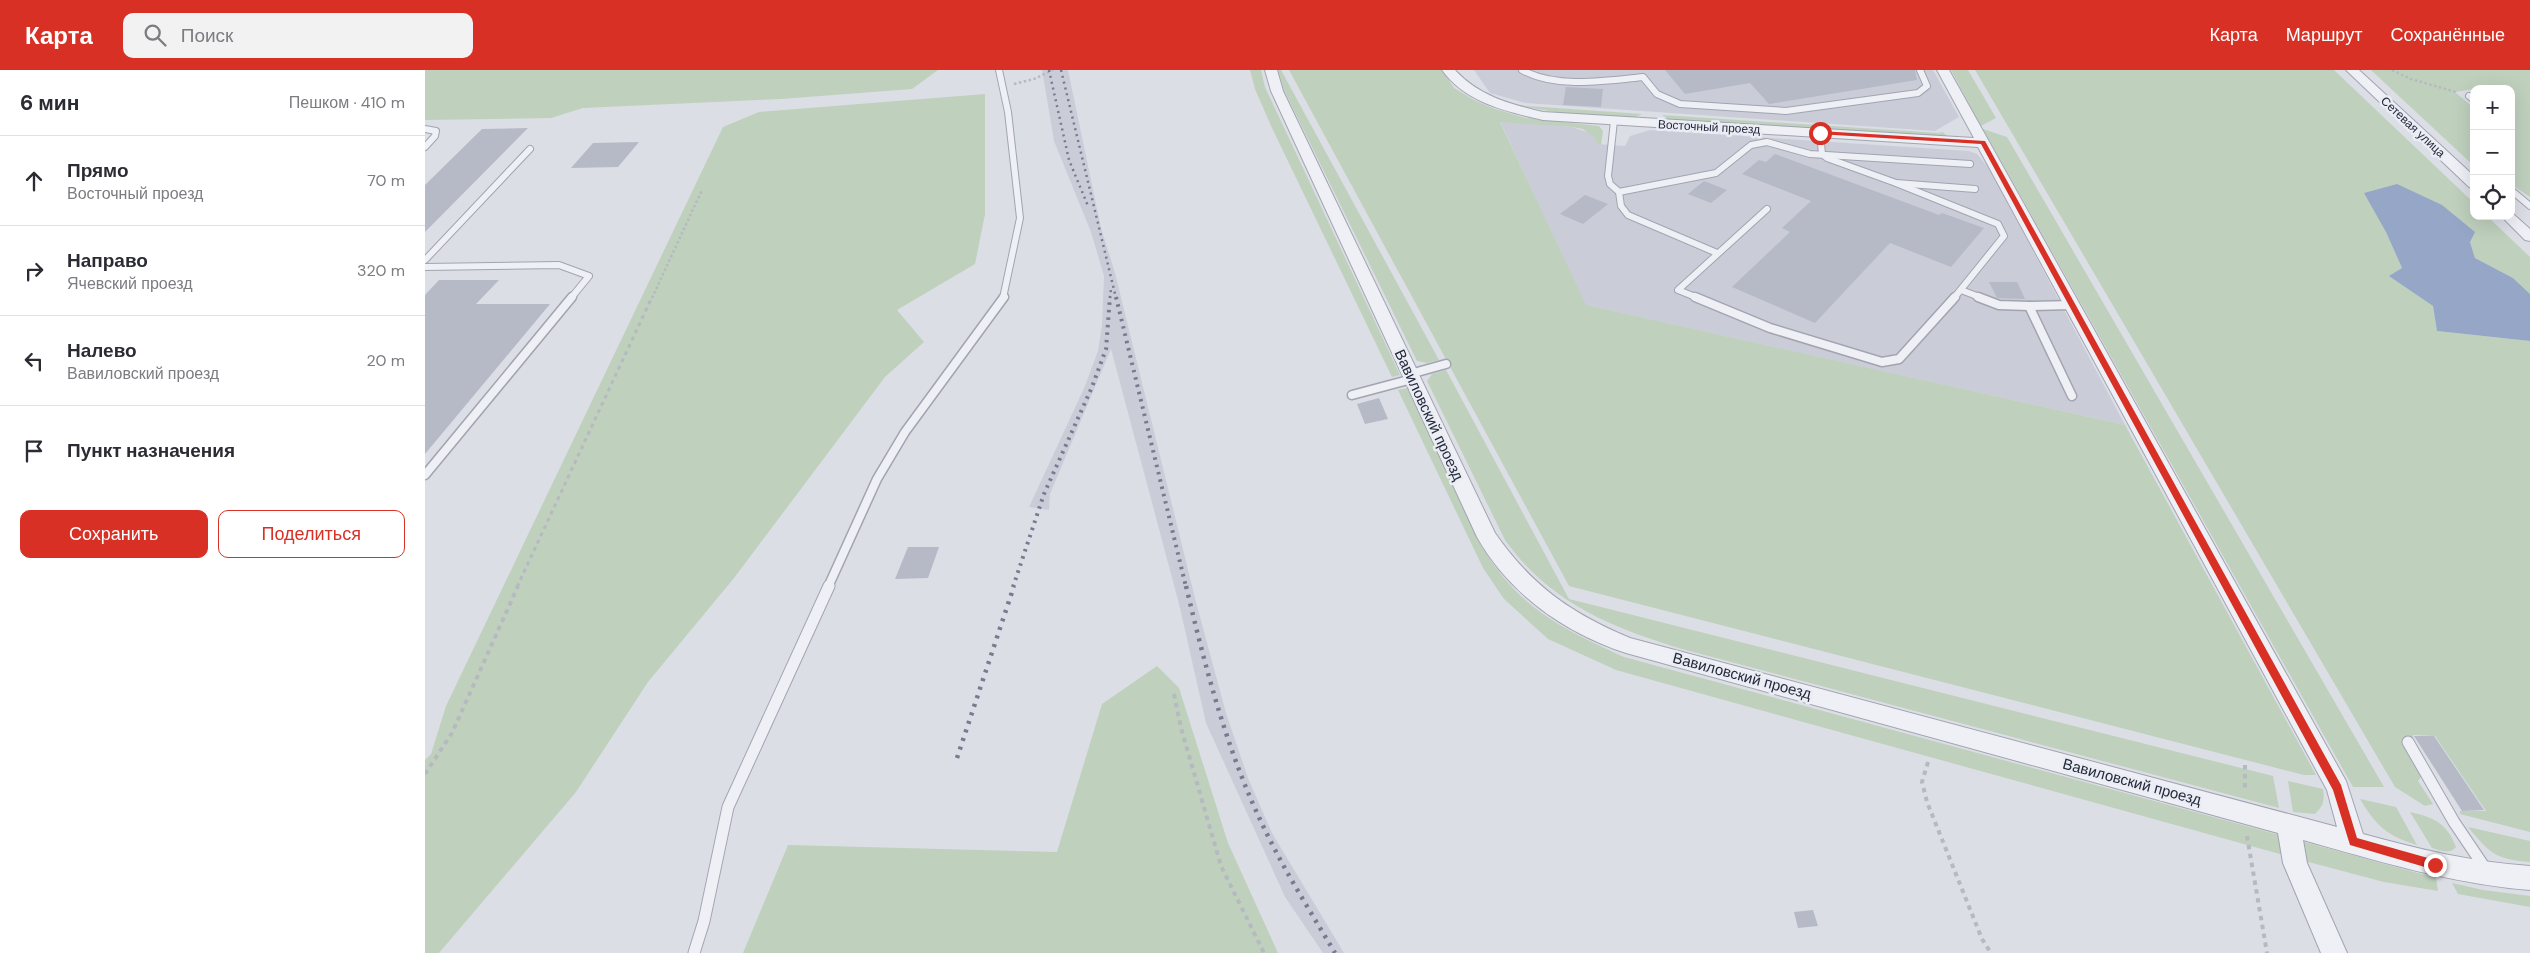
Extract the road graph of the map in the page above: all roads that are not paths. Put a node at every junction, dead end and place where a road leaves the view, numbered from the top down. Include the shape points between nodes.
1 (999, 70) edge
2 (1271, 70) edge
3 (1448, 70) edge
4 (1522, 70) edge
5 (1920, 70) edge
6 (1943, 70) edge
7 (2352, 70) edge
8 (1614, 121) junction
9 (425, 129) edge
10 (1820, 133) junction
11 (1983, 143) junction
12 (425, 147) edge
13 (530, 149) dead end
14 (1822, 154) junction
15 (1970, 164) dead end
16 (2470, 180) edge
17 (1896, 184) junction
18 (1975, 189) dead end
19 (1619, 192) junction
20 (2515, 193) edge
21 (2530, 206) edge
22 (1767, 209) dead end
23 (2512, 220) edge
24 (2530, 237) edge
25 (1717, 253) junction
26 (425, 260) edge
27 (425, 267) edge
28 (1961, 290) junction
29 (2072, 305) junction
30 (2029, 306) junction
31 (1446, 364) dead end
32 (1411, 376) junction
33 (1352, 395) dead end
34 (2072, 396) dead end
35 (425, 475) edge
36 (2408, 742) dead end
37 (2288, 824) junction
38 (2353, 842) junction
39 (2490, 874) junction
40 (2530, 878) edge
41 (694, 953) edge
42 (2334, 953) edge

1 - 41 lane via 1008,112 1020,218 1003,300 905,432 877,479 728,807
2 - 32 street, Вавиловский проезд via 1277,91
3 - 8 street, Восточный проезд via 1474,96 1513,109 1543,116
4 - 5 lane via 1539,78 1592,82 1643,77 1657,94 1680,104 1786,111 1918,93 1927,86
6 - 11 street
7 - 16 street, Сетевая улица
8 - 10 street, Восточный проезд
8 - 19 lane via 1608,176 1610,184
9 - 12 lane via 436,131
10 - 11 street, Восточный проезд
10 - 14 lane
11 - 29 street
13 - 26 lane
14 - 15 lane
14 - 17 lane
14 - 19 lane via 1799,152 1767,142 1758,143 1716,173
17 - 18 lane
17 - 28 lane via 1987,218 2003,230 2003,241
19 - 25 lane via 1621,206 1628,215
20 - 21 lane
22 - 25 lane
23 - 24 street
25 - 28 lane via 1678,290 1770,328 1882,362 1899,359
27 - 35 lane via 559,265 589,276
28 - 30 lane via 1999,305
29 - 30 lane
29 - 38 street via 2338,788
30 - 34 lane
31 - 32 lane
32 - 33 lane
32 - 37 street, Вавиловский проезд via 1487,537 1503,562 1525,587 1586,629 1627,645
36 - 39 lane via 2447,806 2450,818
37 - 38 street, Вавиловский проезд
37 - 42 street via 2295,863
38 - 39 street, Вавиловский проезд via 2435,865
39 - 40 street, Вавиловский проезд

